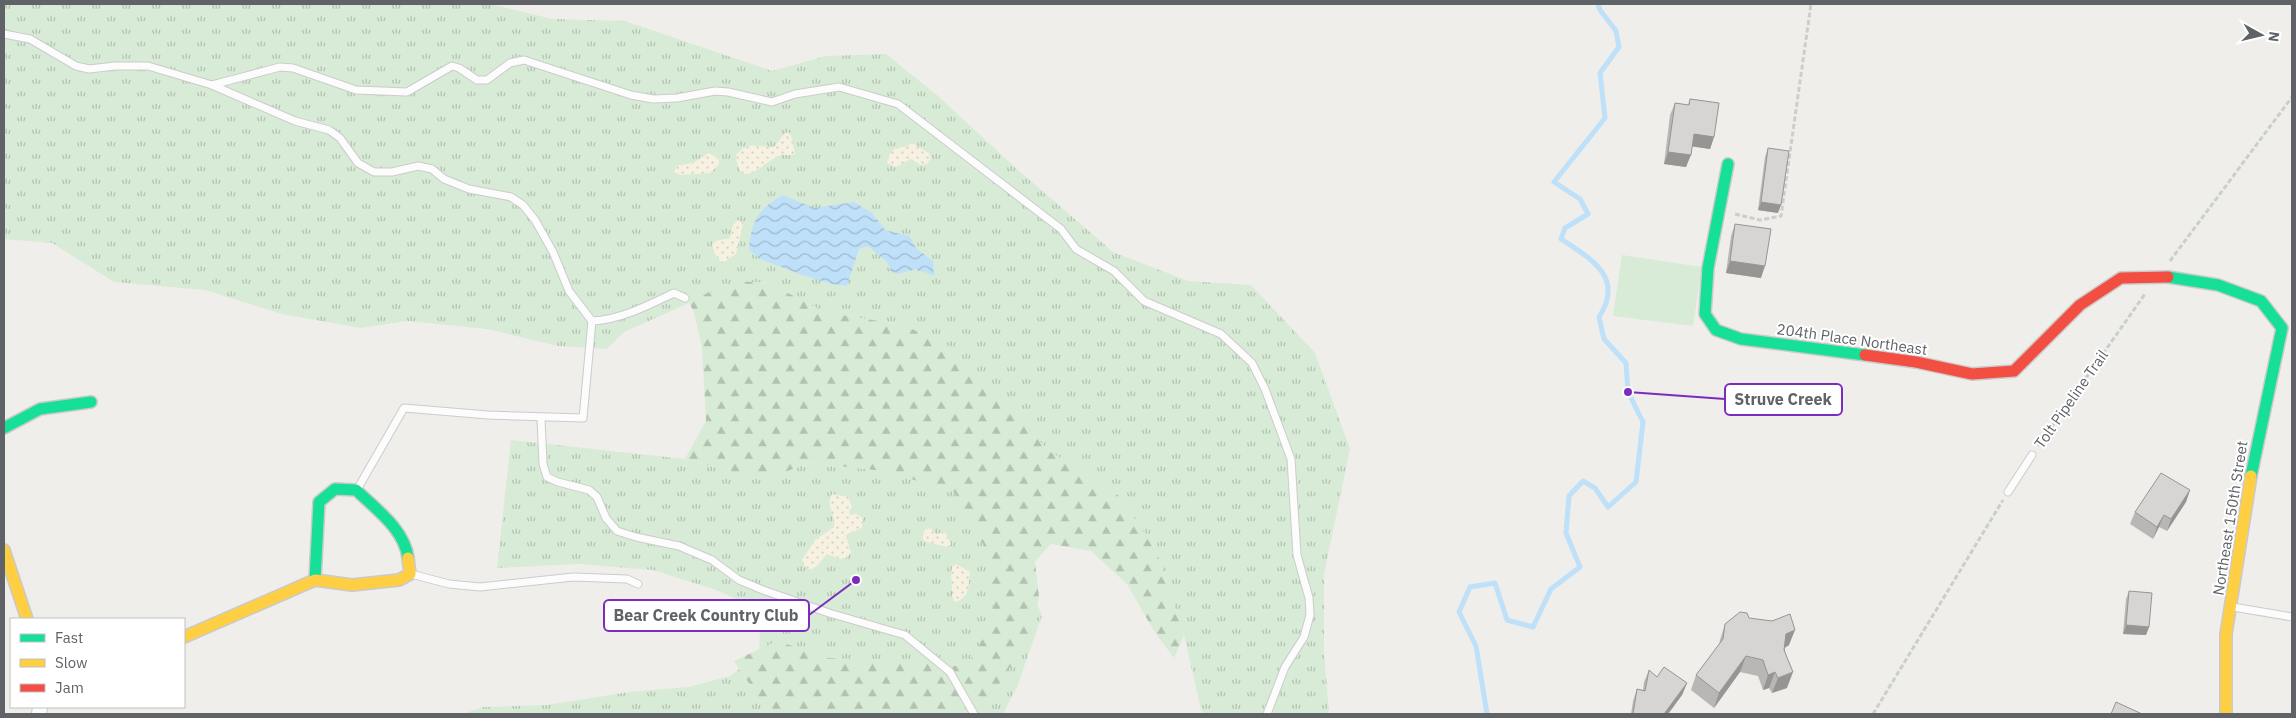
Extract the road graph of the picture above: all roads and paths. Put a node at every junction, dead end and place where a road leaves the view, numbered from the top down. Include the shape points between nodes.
1 (1811, 4) edge
2 (4, 34) edge
3 (212, 85) junction
4 (2292, 97) edge
5 (1728, 164) dead end
6 (1719, 210) junction
7 (2159, 276) junction
8 (685, 298) dead end
9 (592, 321) junction
10 (91, 402) dead end
11 (541, 418) junction
12 (4, 428) edge
13 (2032, 455) joint
14 (356, 490) junction
15 (2008, 492) joint
16 (4, 550) edge
17 (410, 574) junction
18 (315, 580) junction
19 (638, 584) dead end
20 (2230, 606) junction
21 (2292, 617) edge
22 (27, 618) edge
23 (185, 637) edge
24 (974, 714) edge
25 (1267, 714) edge
26 (1873, 714) edge
27 (2226, 714) edge

1 - 6 path via 1781,216 1760,220
2 - 3 lane via 30,39 76,66 89,69 148,66
3 - 9 lane via 295,121 329,130 340,138 358,163 374,172 418,166 432,169 444,179 469,189 511,197 523,205 535,220 569,291
3 - 25 lane via 280,67 293,68 356,90 407,92 452,66 478,80 487,80 510,62 524,60 652,99 714,91 772,102 795,94 839,87 898,104 1060,229 1076,249 1114,271 1144,301 1221,334 1252,363 1291,459 1297,555 1309,598 1310,615 1304,637 1285,667
4 - 7 path, Tolt Pipeline Trail
5 - 6 street, 204th Place Northeast
6 - 7 street, 204th Place Northeast via 1708,268 1705,314 1716,330 1741,339 1916,362 1972,374 2014,371 2080,305 2121,278
7 - 13 path, Tolt Pipeline Trail
7 - 20 street, Northeast 150th Street via 2218,285 2261,301 2282,328 2256,446
8 - 9 lane via 674,293 646,306
9 - 11 lane via 583,418
10 - 12 street via 40,409
11 - 14 lane via 404,408
11 - 24 lane via 543,464 547,477 589,490 598,497 606,518 617,531 679,546 712,560 738,580 763,590 905,635 950,672
13 - 15 lane
14 - 17 street via 389,521 407,547
14 - 18 street via 335,489 319,502
15 - 26 path
16 - 22 street
17 - 18 street via 399,580 352,585
17 - 19 lane via 449,584 480,587 573,577 627,579
18 - 23 street
20 - 21 lane
20 - 27 street, Northeast 150th Street via 2226,634

